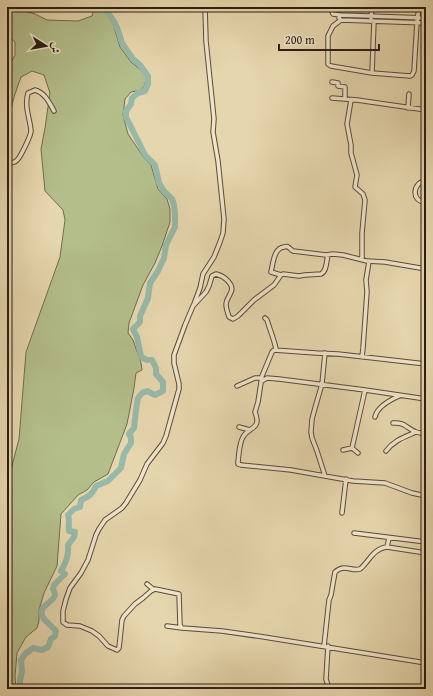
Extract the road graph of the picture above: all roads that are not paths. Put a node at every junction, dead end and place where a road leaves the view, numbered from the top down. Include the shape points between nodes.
1 (205, 7) edge
2 (330, 7) edge
3 (372, 7) edge
4 (419, 7) edge
5 (340, 15) junction
6 (426, 18) edge
7 (374, 19) junction
8 (341, 20) junction
9 (417, 20) junction
10 (426, 22) edge
11 (372, 73) junction
12 (332, 82) dead end
13 (409, 94) dead end
14 (332, 98) dead end
15 (345, 99) junction
16 (351, 100) junction
17 (408, 108) junction
18 (426, 110) edge
19 (54, 111) dead end
20 (7, 163) edge
21 (426, 181) edge
22 (426, 202) edge
23 (328, 255) junction
24 (362, 260) junction
25 (369, 261) junction
26 (426, 269) edge
27 (281, 275) junction
28 (194, 306) junction
29 (265, 318) dead end
30 (426, 332) edge
31 (276, 349) junction
32 (325, 354) junction
33 (362, 357) junction
34 (425, 364) edge
35 (262, 380) junction
36 (322, 384) junction
37 (237, 386) dead end
38 (365, 390) junction
39 (400, 395) junction
40 (426, 400) edge
41 (375, 417) dead end
42 (393, 423) dead end
43 (239, 427) dead end
44 (250, 430) junction
45 (416, 432) junction
46 (426, 434) edge
47 (352, 448) junction
48 (344, 450) dead end
49 (386, 451) dead end
50 (358, 453) dead end
51 (325, 476) junction
52 (346, 479) junction
53 (426, 496) edge
54 (342, 513) dead end
55 (354, 533) dead end
56 (389, 538) junction
57 (426, 542) edge
58 (387, 547) junction
59 (426, 553) edge
60 (147, 584) dead end
61 (153, 589) junction
62 (167, 626) dead end
63 (182, 628) junction
64 (326, 646) junction
65 (426, 663) edge
66 (329, 689) edge

1 - 28 street via 214,132 224,219 220,242 203,274
2 - 5 street via 333,14
3 - 7 street
4 - 9 street
5 - 7 street
5 - 8 street
6 - 9 street
7 - 8 street
7 - 9 street
7 - 11 street
8 - 11 street via 333,26 328,36 328,64
9 - 10 street
9 - 11 street via 414,73 410,76
12 - 15 street via 345,87
13 - 17 street
14 - 15 street
15 - 16 street
16 - 17 street
16 - 24 street via 347,124 356,175 355,186 363,194 364,200
17 - 18 street
19 - 20 street via 48,99 39,92 34,90 28,93 30,135 20,158
21 - 22 street via 419,183 415,193 418,200
23 - 24 street via 343,255
23 - 27 street via 325,271 321,274
23 - 27 street via 293,251 286,246 280,248 271,272
24 - 25 street
25 - 26 street
25 - 33 street
27 - 28 street via 273,286 233,319 229,317 226,304 232,286 218,274 212,276 208,289
28 - 61 street via 174,358 179,389 164,440 147,464 126,503 104,520 98,529 88,560 70,588 63,611 64,622 92,631 108,646 117,650 123,618
29 - 31 street
30 - 34 street
31 - 32 street
31 - 35 street via 272,352
32 - 33 street
32 - 36 street
33 - 34 street
35 - 36 street via 272,378
35 - 37 street via 255,378
35 - 44 street via 255,412 256,424
36 - 38 street
36 - 51 street via 311,432
38 - 39 street
38 - 47 street
39 - 40 street
39 - 41 street via 379,410
42 - 45 street via 402,423
43 - 44 street
44 - 51 street via 246,432 242,441 238,464
45 - 46 street
45 - 49 street via 390,444
47 - 48 street
47 - 50 street
51 - 52 street
52 - 53 street via 385,483
52 - 54 street
55 - 56 street
56 - 57 street
56 - 58 street
58 - 59 street
58 - 64 street via 380,548 360,569 346,567 335,572 329,600
60 - 61 street
61 - 63 street via 179,594
62 - 63 street
63 - 64 street
64 - 65 street
64 - 66 street via 326,679

